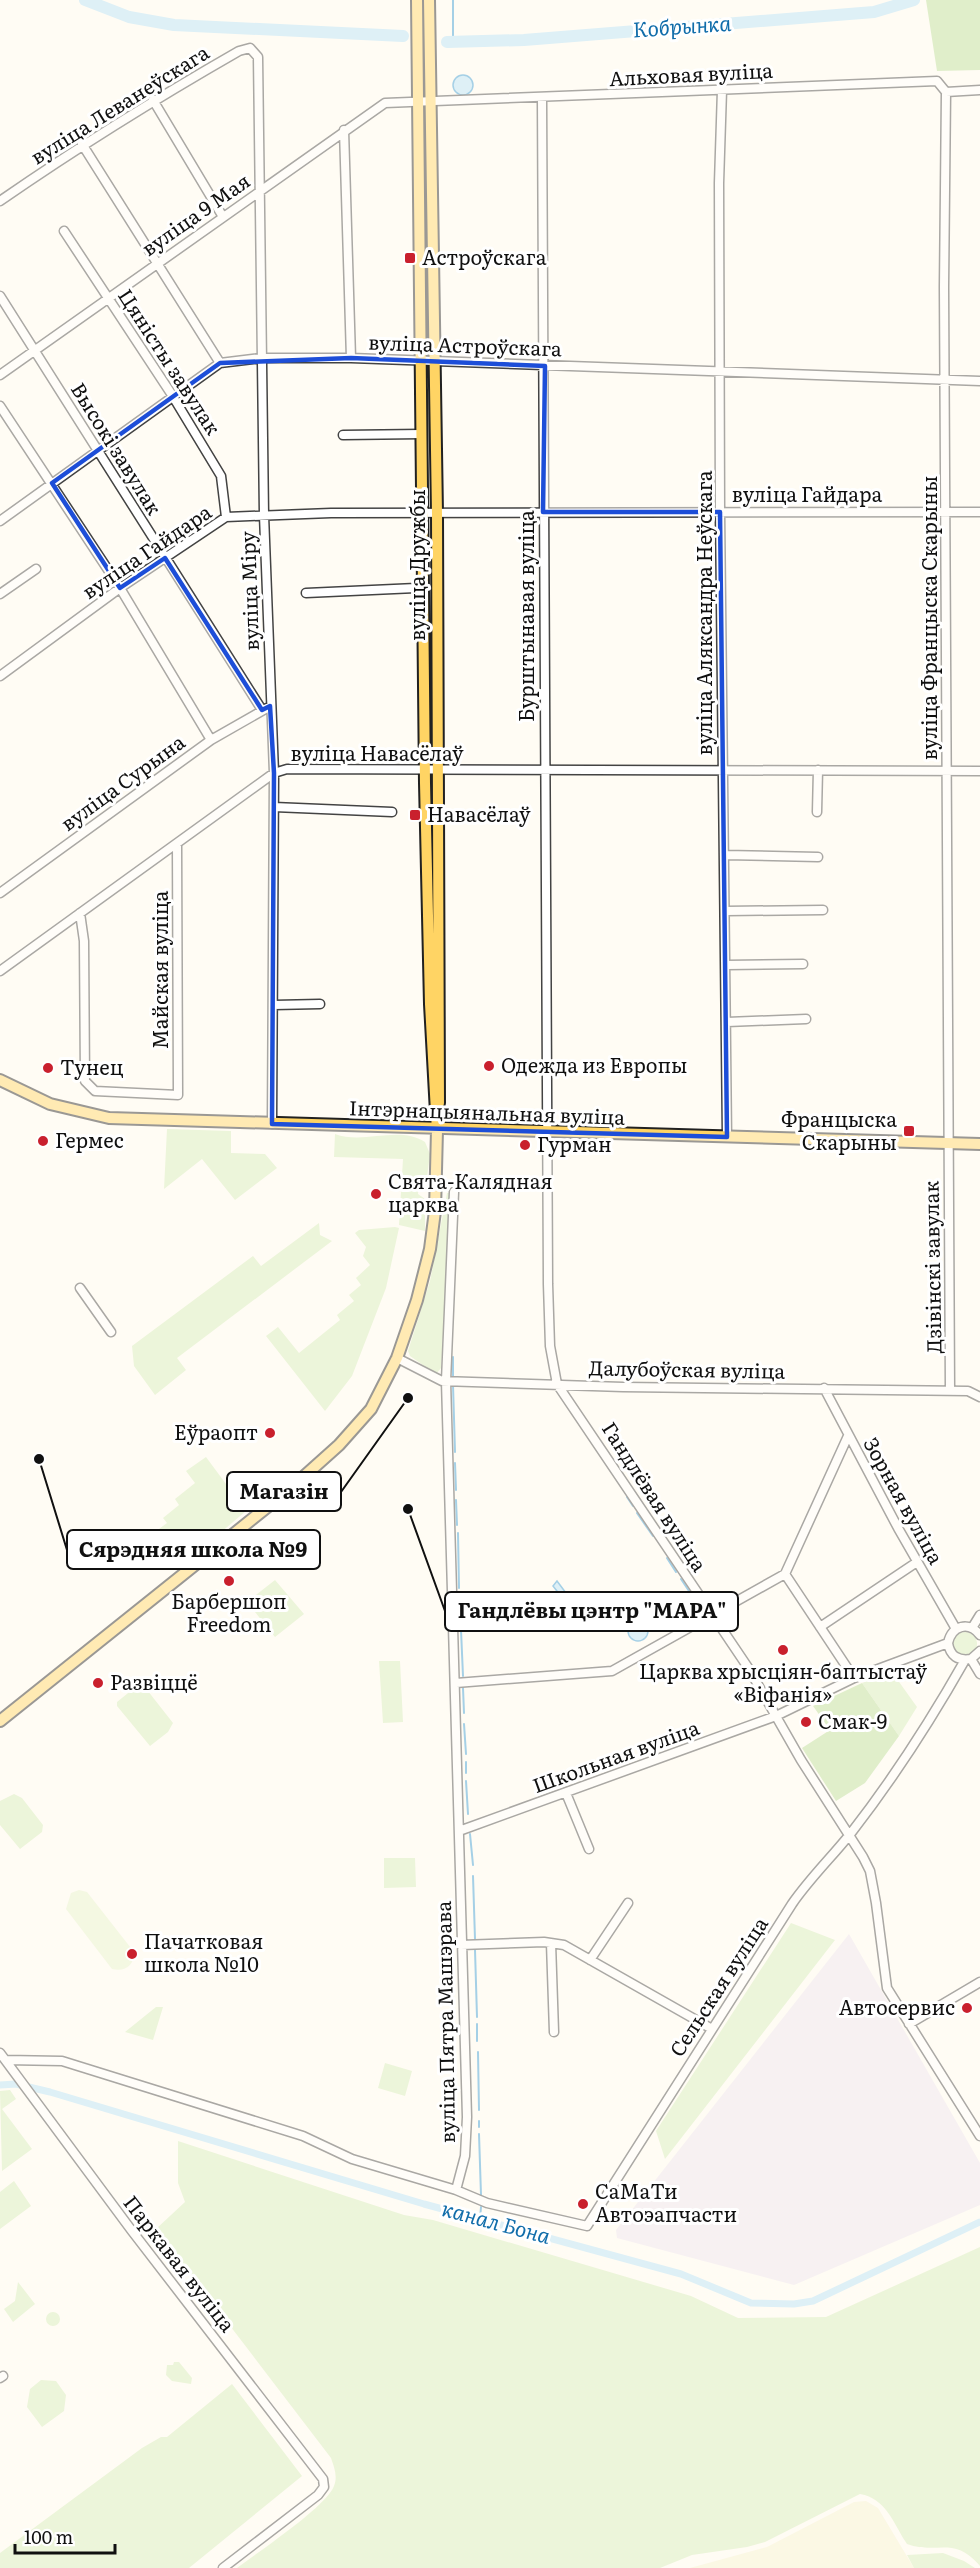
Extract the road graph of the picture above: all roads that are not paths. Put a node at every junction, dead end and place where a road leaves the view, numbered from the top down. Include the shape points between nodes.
1 (417, 0) edge
2 (429, 0) edge
3 (418, 35) junction
4 (258, 57) joint
5 (722, 90) junction
6 (980, 90) edge
7 (946, 93) junction
8 (542, 99) junction
9 (153, 100) junction
10 (418, 103) junction
11 (431, 103) junction
12 (344, 130) junction
13 (82, 144) junction
14 (431, 180) junction
15 (261, 189) junction
16 (0, 201) edge
17 (223, 217) junction
18 (64, 231) dead end
19 (157, 264) junction
20 (420, 285) junction
21 (0, 296) edge
22 (108, 298) junction
23 (35, 350) junction
24 (261, 358) junction
25 (351, 358) junction
26 (421, 361) junction
27 (433, 362) junction
28 (220, 363) junction
29 (545, 366) junction
30 (722, 372) junction
31 (0, 375) edge
32 (946, 380) junction
33 (980, 381) edge
34 (172, 395) junction
35 (0, 406) edge
36 (343, 435) dead end
37 (426, 438) junction
38 (98, 450) junction
39 (52, 483) junction
40 (543, 512) junction
41 (720, 512) junction
42 (946, 512) junction
43 (980, 512) edge
44 (423, 514) junction
45 (437, 514) junction
46 (264, 515) junction
47 (226, 517) junction
48 (0, 521) edge
49 (165, 558) junction
50 (36, 569) dead end
51 (120, 588) junction
52 (416, 588) dead end
53 (435, 588) junction
54 (306, 593) dead end
55 (0, 594) edge
56 (0, 676) edge
57 (425, 693) junction
58 (266, 708) junction
59 (211, 740) junction
60 (425, 769) junction
61 (723, 769) junction
62 (438, 770) junction
63 (818, 770) junction
64 (544, 771) junction
65 (947, 771) junction
66 (980, 771) edge
67 (274, 773) junction
68 (274, 807) junction
69 (392, 812) dead end
70 (817, 812) dead end
71 (439, 839) junction
72 (177, 844) junction
73 (725, 855) junction
74 (818, 857) dead end
75 (0, 892) edge
76 (823, 910) dead end
77 (726, 911) junction
78 (80, 913) junction
79 (802, 964) dead end
80 (726, 965) junction
81 (0, 971) edge
82 (320, 1004) dead end
83 (274, 1005) junction
84 (806, 1019) dead end
85 (727, 1022) junction
86 (0, 1080) edge
87 (272, 1124) junction
88 (436, 1130) junction
89 (548, 1132) junction
90 (727, 1137) junction
91 (948, 1143) junction
92 (980, 1144) edge
93 (454, 1192) dead end
94 (80, 1288) dead end
95 (111, 1332) dead end
96 (397, 1358) junction
97 (446, 1381) junction
98 (557, 1384) junction
99 (824, 1388) junction
100 (950, 1391) junction
101 (980, 1397) edge
102 (848, 1436) junction
103 (917, 1562) junction
104 (785, 1574) junction
105 (711, 1614) junction
106 (980, 1615) edge
107 (820, 1627) junction
108 (956, 1629) junction
109 (978, 1632) edge
110 (948, 1642) junction
111 (980, 1651) edge
112 (968, 1660) junction
113 (980, 1674) edge
114 (854, 1678) junction
115 (456, 1683) junction
116 (776, 1716) junction
117 (0, 1721) edge
118 (566, 1793) junction
119 (459, 1831) junction
120 (850, 1834) junction
121 (589, 1850) dead end
122 (628, 1903) dead end
123 (551, 1943) junction
124 (461, 1945) junction
125 (590, 1960) junction
126 (980, 1982) edge
127 (909, 2024) junction
128 (712, 2029) junction
129 (554, 2032) dead end
130 (3, 2057) edge
131 (980, 2136) edge
132 (456, 2190) junction
133 (223, 2568) edge

1 - 3 main road, вуліца Дружбы
2 - 11 main road, вуліца Дружбы
3 - 10 main road, вуліца Дружбы
3 - 11 main road via 422,94
4 - 9 street, вуліца Леванеўскага via 250,48 244,49
4 - 15 street, вуліца Міру
5 - 7 street, Альховая вуліца via 937,81
5 - 8 street, Альховая вуліца
5 - 30 street, вуліца Аляксандра Неўскага
6 - 7 street
7 - 32 street, вуліца Францыска Скарыны
8 - 11 street, Альховая вуліца
8 - 29 street, Бурштынавая вуліца
9 - 13 street, вуліца Леванеўскага
9 - 17 street
10 - 11 street
10 - 12 street, вуліца 9 Мая via 385,103
10 - 14 main road via 426,110
10 - 20 main road, вуліца Дружбы
11 - 14 main road, вуліца Дружбы
12 - 15 street, вуліца 9 Мая
12 - 25 street
13 - 16 street, вуліца Леванеўскага
13 - 19 street
14 - 27 main road, вуліца Дружбы
15 - 17 street, вуліца 9 Мая
15 - 24 street, вуліца Міру
17 - 19 street, вуліца 9 Мая
18 - 22 street, Цяністы завулак
19 - 22 street, вуліца 9 Мая
19 - 28 street
20 - 26 main road, вуліца Дружбы
20 - 27 main road via 426,353
21 - 23 street, Высокі завулак
22 - 23 street, вуліца 9 Мая
22 - 34 street, Цяністы завулак
23 - 31 street, вуліца 9 Мая
23 - 38 street, Высокі завулак
24 - 25 street, вуліца Астроўскага
24 - 28 street, вуліца Астроўскага
24 - 46 street, вуліца Міру
25 - 26 street, вуліца Астроўскага
26 - 27 street, вуліца Астроўскага
26 - 37 main road, вуліца Дружбы
27 - 29 street, вуліца Астроўскага
27 - 37 main road, вуліца Дружбы
28 - 34 street, вуліца Астроўскага
29 - 30 street, вуліца Астроўскага
29 - 40 street, Бурштынавая вуліца
30 - 32 street, вуліца Астроўскага
30 - 41 street, вуліца Аляксандра Неўскага
32 - 33 street, вуліца Астроўскага
32 - 42 street, вуліца Францыска Скарыны
34 - 38 street, вуліца Астроўскага
34 - 47 street, Цяністы завулак via 221,476
35 - 39 street
36 - 37 street
37 - 44 main road, вуліца Дружбы
37 - 45 main road via 428,507
38 - 39 street, вуліца Астроўскага
38 - 49 street, Высокі завулак
39 - 48 street, вуліца Астроўскага
39 - 51 street
40 - 41 street, вуліца Гайдара
40 - 45 street, вуліца Гайдара
40 - 64 street, Бурштынавая вуліца
41 - 42 street, вуліца Гайдара
41 - 61 street, вуліца Аляксандра Неўскага
42 - 43 street, вуліца Гайдара
42 - 65 street, вуліца Францыска Скарыны
44 - 45 street, вуліца Гайдара
44 - 46 street, вуліца Гайдара
44 - 53 main road via 430,520
44 - 57 main road, вуліца Дружбы
45 - 53 main road, вуліца Дружбы
46 - 47 street, вуліца Гайдара
46 - 58 street, вуліца Міру
47 - 49 street, вуліца Гайдара
49 - 51 street, вуліца Гайдара
49 - 58 street, Высокі завулак
50 - 55 street
51 - 56 street, вуліца Гайдара
51 - 59 street
52 - 54 street
53 - 62 main road, вуліца Дружбы
57 - 60 main road, вуліца Дружбы
57 - 62 main road via 431,762
58 - 59 street, вуліца Сурына
58 - 67 street, вуліца Міру
59 - 75 street, вуліца Сурына
60 - 62 street, вуліца Навасёлаў
60 - 67 street, вуліца Навасёлаў via 305,767
60 - 71 main road via 434,777
60 - 88 main road, вуліца Дружбы
61 - 63 street, вуліца Навасёлаў
61 - 64 street, вуліца Навасёлаў
61 - 73 street, вуліца Аляксандра Неўскага
62 - 64 street, вуліца Навасёлаў
62 - 71 main road, вуліца Дружбы
63 - 65 street, вуліца Навасёлаў
63 - 70 street
64 - 89 street, Бурштынавая вуліца via 548,855
65 - 66 street, вуліца Навасёлаў
65 - 91 street, вуліца Францыска Скарыны
67 - 68 street, вуліца Міру
67 - 72 street, вуліца Навасёлаў
68 - 69 street
68 - 83 street, вуліца Міру
71 - 88 main road, вуліца Дружбы via 440,1088
72 - 78 street, вуліца Навасёлаў
72 - 78 street, Майская вуліца via 178,1095 95,1091 85,1081 84,941
73 - 74 street
73 - 77 street, вуліца Аляксандра Неўскага
76 - 77 street
77 - 80 street, вуліца Аляксандра Неўскага
78 - 81 street, вуліца Навасёлаў
79 - 80 street
80 - 85 street, вуліца Аляксандра Неўскага
82 - 83 street
83 - 87 street, вуліца Міру
84 - 85 street
85 - 90 street, вуліца Аляксандра Неўскага
86 - 87 main road, Інтэрнацыянальная вуліца via 50,1104 109,1118
87 - 88 main road, Інтэрнацыянальная вуліца
88 - 89 main road, Інтэрнацыянальная вуліца
88 - 96 main road, вуліца Дружбы via 435,1211 430,1250
89 - 90 main road, Інтэрнацыянальная вуліца
89 - 98 street, Гандлёвая вуліца via 550,1346
90 - 91 main road, Інтэрнацыянальная вуліца
91 - 92 main road, Інтэрнацыянальная вуліца
91 - 100 street, Дзівінскі завулак
93 - 97 street, вуліца Пятра Машэрава
94 - 95 street
96 - 97 street, Далубоўская вуліца
96 - 117 main road, вуліца Дружбы via 370,1409 322,1461
97 - 98 street, Далубоўская вуліца
97 - 115 street, вуліца Пятра Машэрава
98 - 99 street, Далубоўская вуліца
98 - 105 street, Гандлёвая вуліца
99 - 100 street, Далубоўская вуліца
99 - 102 street, Зорная вуліца
100 - 101 street, Далубоўская вуліца via 968,1391
102 - 103 street, Зорная вуліца
102 - 104 street
103 - 107 street
103 - 108 street, Зорная вуліца
104 - 105 street
104 - 107 street
105 - 115 street via 604,1673
105 - 116 street, Гандлёвая вуліца
106 - 109 street
107 - 114 street
108 - 109 street
108 - 110 street
110 - 112 street via 953,1655
110 - 114 street, Школьная вуліца
111 - 112 street
112 - 113 street
112 - 120 street, Сельская вуліца
114 - 116 street, Школьная вуліца
115 - 119 street, вуліца Пятра Машэрава
116 - 118 street, Школьная вуліца
116 - 120 street, Гандлёвая вуліца
118 - 119 street, Школьная вуліца
118 - 121 street
119 - 124 street, вуліца Пятра Машэрава
120 - 127 street, Гандлёвая вуліца via 870,1871 887,1988
120 - 128 street, Сельская вуліца via 809,1879
122 - 125 street
123 - 124 street
123 - 125 street via 564,1945
123 - 129 street
124 - 132 street, вуліца Пятра Машэрава via 467,2117 465,2156
125 - 128 street
126 - 127 street
127 - 131 street, Гандлёвая вуліца
128 - 132 street, Сельская вуліца via 587,2226 487,2203
130 - 132 street via 62,2061 303,2136 352,2159
130 - 133 street, Паркавая вуліца via 322,2476 324,2487 318,2495

